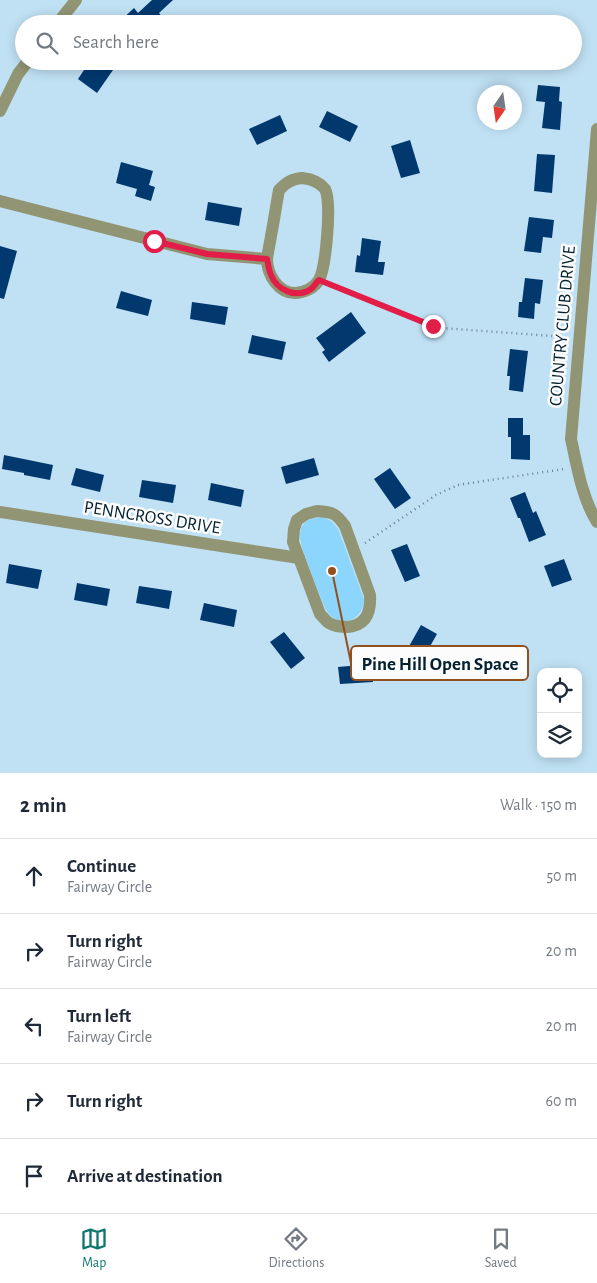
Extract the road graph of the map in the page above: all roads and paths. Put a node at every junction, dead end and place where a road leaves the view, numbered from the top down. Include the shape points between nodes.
1 (75, 0) edge
2 (64, 15) edge
3 (21, 70) edge
4 (0, 111) edge
5 (597, 129) edge
6 (0, 201) edge
7 (267, 259) junction
8 (319, 280) junction
9 (580, 338) junction
10 (577, 467) junction
11 (0, 512) edge
12 (597, 522) edge
13 (354, 551) junction
14 (299, 558) junction

1 - 2 street
3 - 4 street
5 - 9 street, COUNTRY CLUB DRIVE
6 - 7 street via 207,254
7 - 8 street via 271,275 283,290 302,292 311,289
7 - 8 street via 279,190 293,179 311,179 326,191 328,203 325,257
8 - 9 path via 442,328
9 - 10 street, COUNTRY CLUB DRIVE via 571,439
10 - 12 street, COUNTRY CLUB DRIVE
10 - 13 path via 458,485 436,495
11 - 14 street, PENNCROSS DRIVE
13 - 14 street via 339,517 317,511 297,520 293,542
13 - 14 street via 370,595 370,604 364,621 354,626 329,623 320,614

